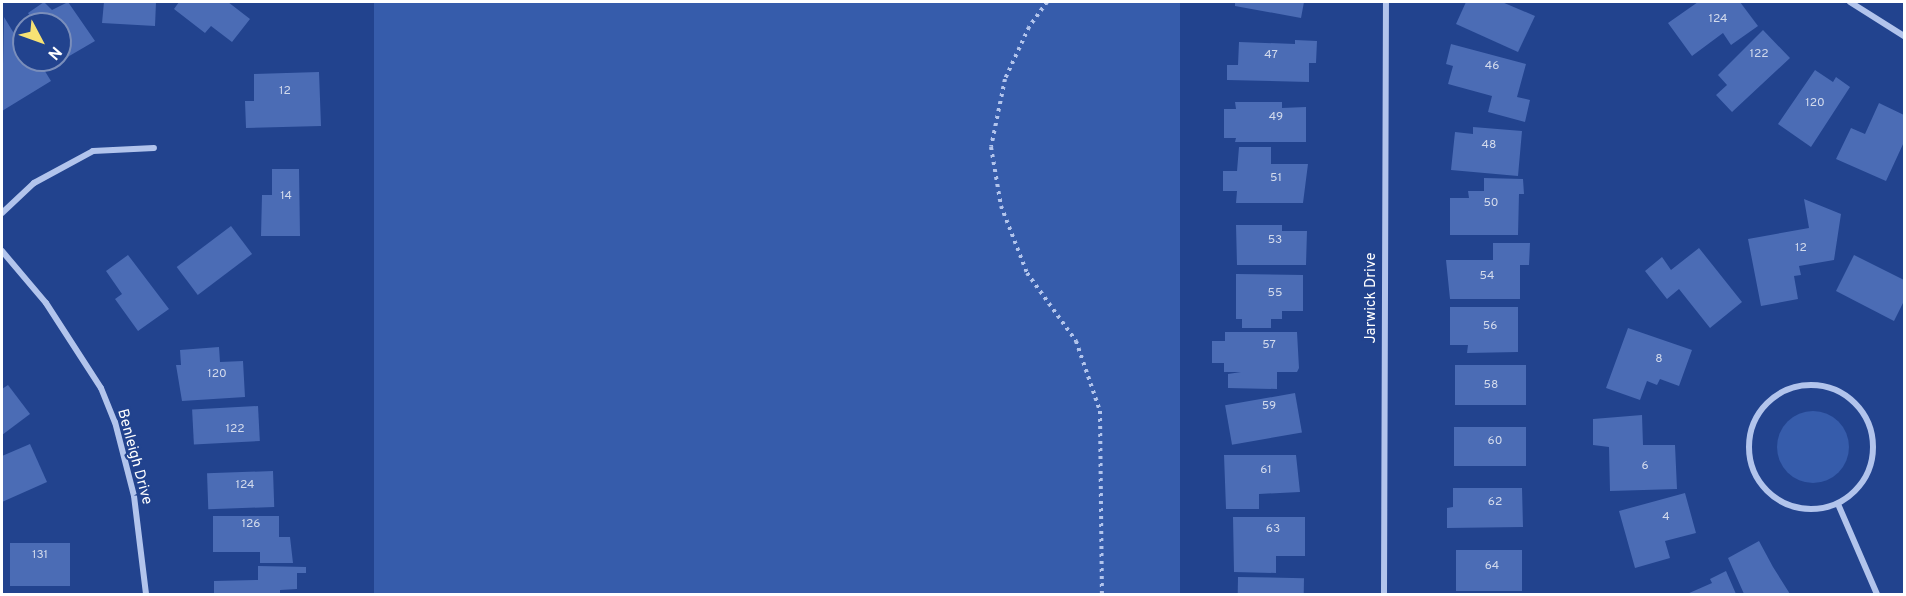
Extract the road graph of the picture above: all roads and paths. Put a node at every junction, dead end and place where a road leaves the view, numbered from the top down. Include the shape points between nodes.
1 (1047, 2) edge
2 (1386, 2) edge
3 (1850, 2) edge
4 (1905, 36) edge
5 (154, 148) dead end
6 (2, 213) edge
7 (2, 251) edge
8 (1838, 504) junction
9 (146, 594) edge
10 (1102, 594) edge
11 (1384, 594) edge
12 (1877, 594) edge

1 - 10 path via 1029,27 1005,79 991,147 1000,206 1027,273 1076,341 1100,411
2 - 11 street, Jarwick Drive
3 - 4 street
5 - 6 street via 93,151 34,183
7 - 9 street, Benleigh Drive via 46,303 101,388 115,423 134,496
8 - 8 street via 1866,477 1873,459 1868,420 1857,404 1832,389 1803,385 1785,390 1756,417 1749,435 1754,474 1765,490 1799,509
8 - 12 street

